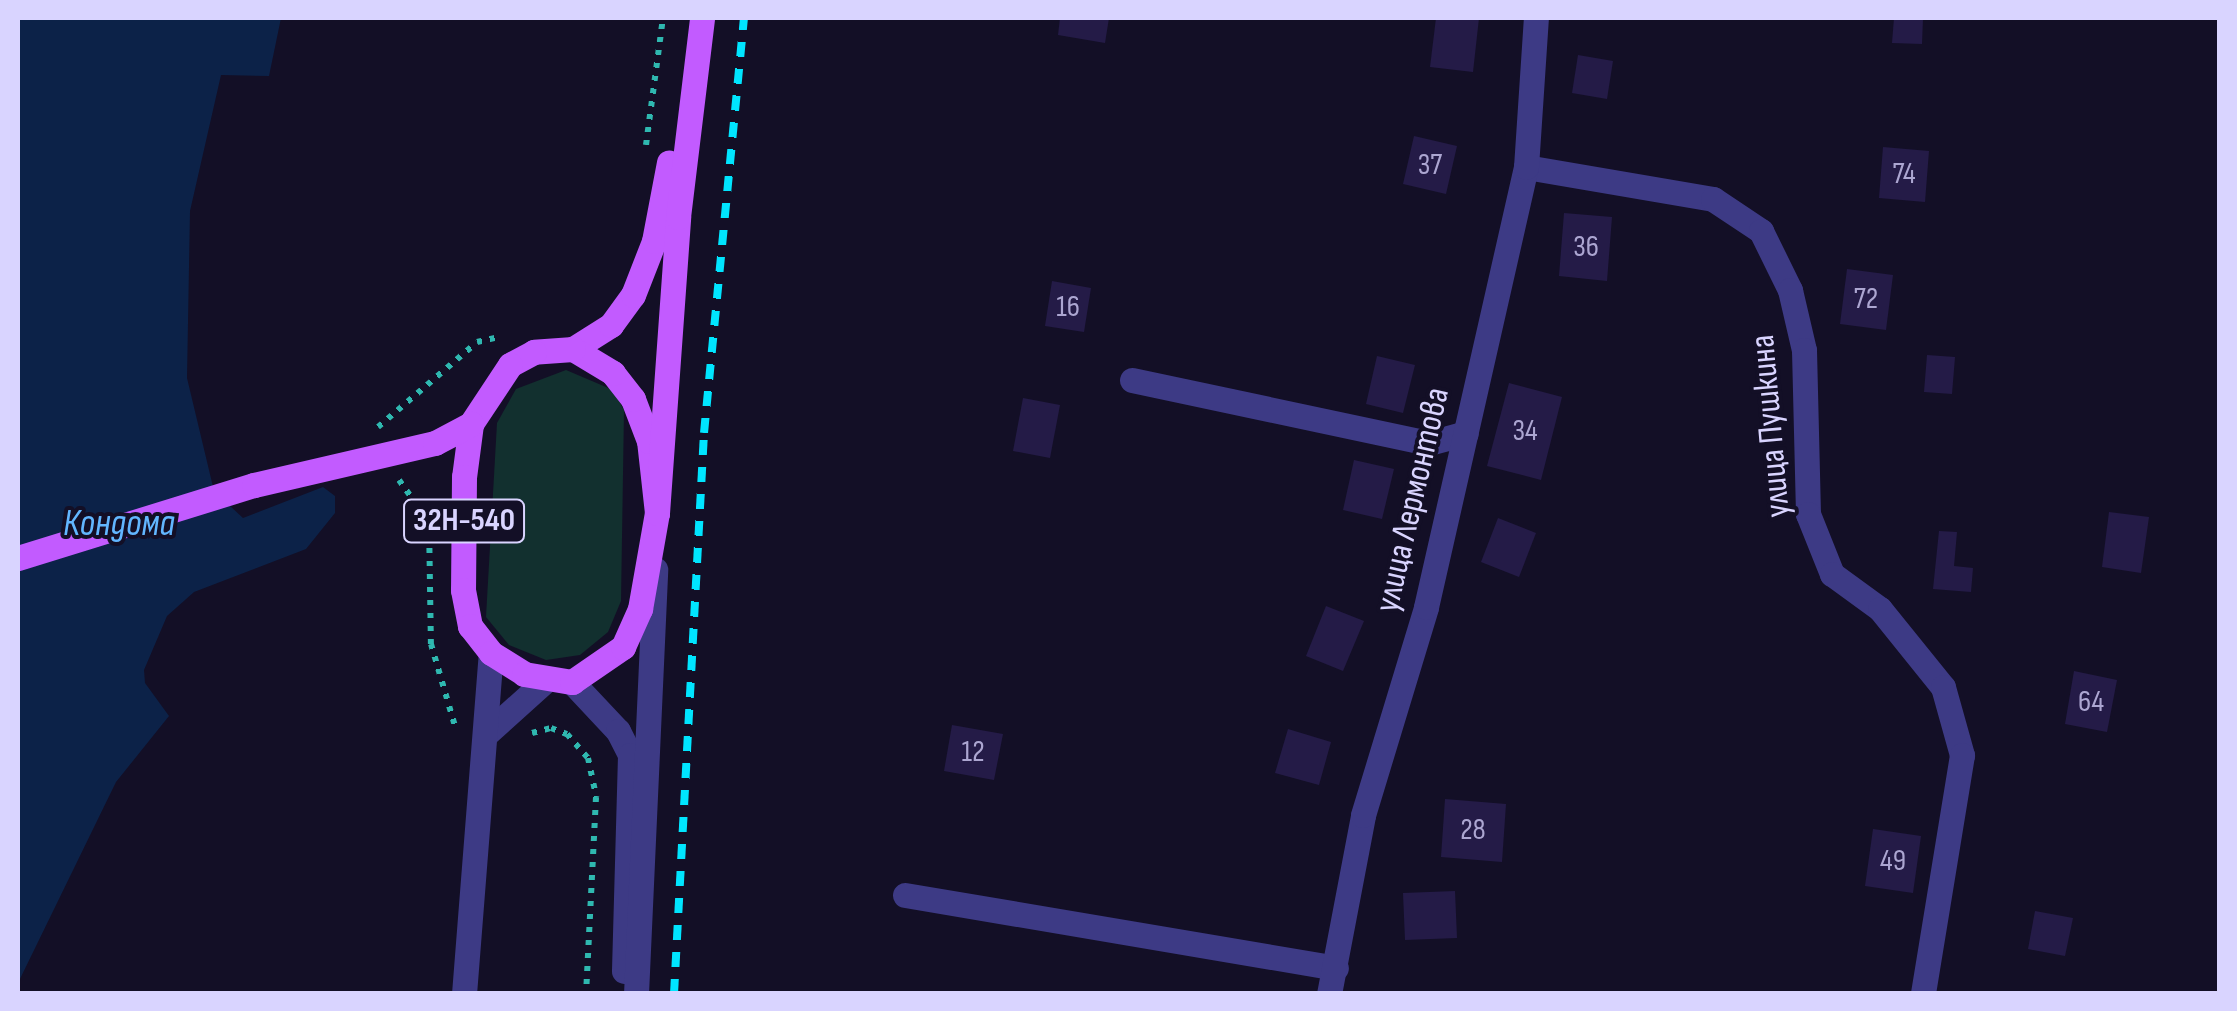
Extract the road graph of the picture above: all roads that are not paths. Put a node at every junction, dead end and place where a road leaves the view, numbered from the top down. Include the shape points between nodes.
1 (702, 18) edge
2 (1536, 18) edge
3 (694, 71) junction
4 (1526, 167) junction
5 (573, 349) junction
6 (1132, 380) dead end
7 (472, 424) junction
8 (1466, 433) junction
9 (435, 443) junction
10 (464, 477) junction
11 (657, 513) junction
12 (18, 558) edge
13 (490, 653) junction
14 (546, 681) junction
15 (572, 682) junction
16 (485, 735) junction
17 (905, 895) dead end
18 (1336, 968) junction
19 (464, 994) edge
20 (627, 994) edge
21 (636, 994) edge
22 (1330, 994) edge
23 (1923, 994) edge

1 - 3 main road, 32Н-540
2 - 4 street, улица Лермонтова
3 - 5 main road, 32Н-540 via 654,242 633,296 612,325
3 - 11 main road, 32Н-540
4 - 8 street, улица Лермонтова
4 - 23 street, улица Пушкина via 1713,199 1761,232 1790,290 1804,350 1808,514 1832,574 1880,609 1943,687 1962,755
5 - 7 main road, 32Н-540 via 534,352 510,365
5 - 11 main road, 32Н-540 via 613,373 633,399 649,442
6 - 8 street via 1430,443
7 - 9 main road
7 - 10 main road, 32Н-540
8 - 18 street, улица Лермонтова via 1426,607 1363,815
9 - 10 main road
9 - 12 main road via 254,485
10 - 13 main road, 32Н-540 via 463,590 470,626
11 - 15 main road, 32Н-540 via 640,609 622,647
11 - 21 street, 32Н-540
13 - 14 main road
13 - 16 street
14 - 15 main road
14 - 16 street
15 - 20 street via 618,731 630,755 622,936
16 - 19 street
17 - 18 street
18 - 22 street, улица Лермонтова

